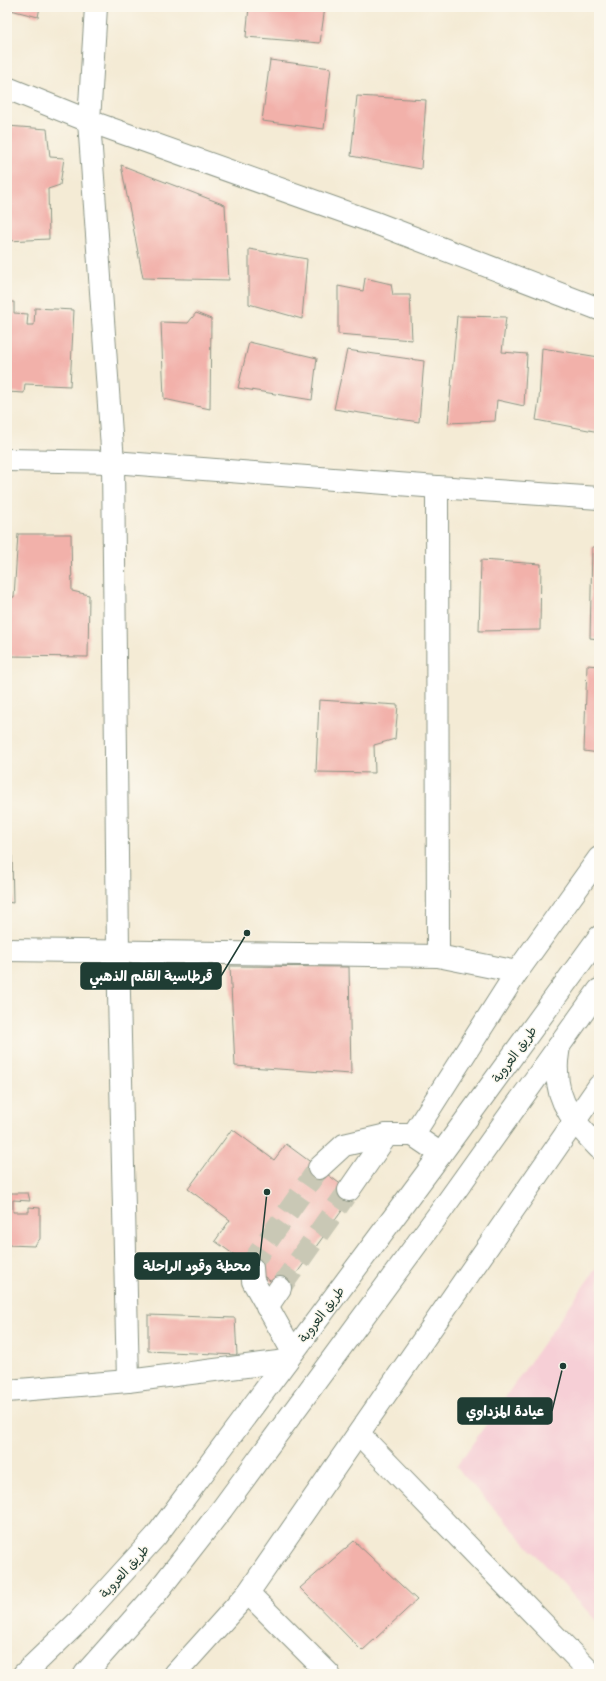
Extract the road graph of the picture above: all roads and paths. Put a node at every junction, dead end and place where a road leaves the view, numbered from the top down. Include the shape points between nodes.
1 (96, 7) edge
2 (7, 88) edge
3 (89, 121) junction
4 (599, 308) edge
5 (7, 460) edge
6 (113, 462) junction
7 (437, 487) junction
8 (599, 498) edge
9 (599, 858) edge
10 (599, 937) edge
11 (7, 950) edge
12 (118, 951) junction
13 (438, 956) junction
14 (517, 972) junction
15 (599, 990) edge
16 (559, 1046) junction
17 (599, 1086) edge
18 (574, 1122) junction
19 (387, 1135) junction
20 (413, 1136) junction
21 (599, 1148) edge
22 (441, 1154) junction
23 (319, 1168) tunnel mouth
24 (349, 1190) tunnel mouth
25 (252, 1268) tunnel mouth
26 (280, 1288) tunnel mouth
27 (266, 1307) junction
28 (289, 1357) junction
29 (128, 1382) junction
30 (7, 1391) edge
31 (359, 1434) junction
32 (248, 1593) junction
33 (24, 1674) edge
34 (85, 1674) edge
35 (175, 1674) edge
36 (328, 1674) edge
37 (592, 1674) edge

1 - 3 main road
2 - 3 main road
3 - 4 main road via 373,222
3 - 6 main road
5 - 6 main road
6 - 7 main road
6 - 12 main road
7 - 8 main road
7 - 13 main road
9 - 14 main road
10 - 22 main road, طريق العروبة
11 - 12 main road
12 - 13 main road
12 - 29 main road
13 - 14 main road
14 - 20 main road
15 - 16 main road
16 - 18 main road via 556,1071 560,1091
16 - 34 main road via 432,1224 222,1509 154,1596
17 - 18 main road
18 - 21 main road
18 - 31 main road
19 - 20 main road
19 - 23 main road via 344,1145
19 - 24 main road
20 - 22 main road
22 - 28 main road, طريق العروبة
25 - 27 main road via 253,1281
26 - 27 main road
27 - 28 main road
28 - 29 main road
28 - 33 main road, طريق العروبة via 156,1536 78,1622
29 - 30 main road
31 - 32 main road
31 - 37 main road
32 - 35 main road
32 - 36 main road

